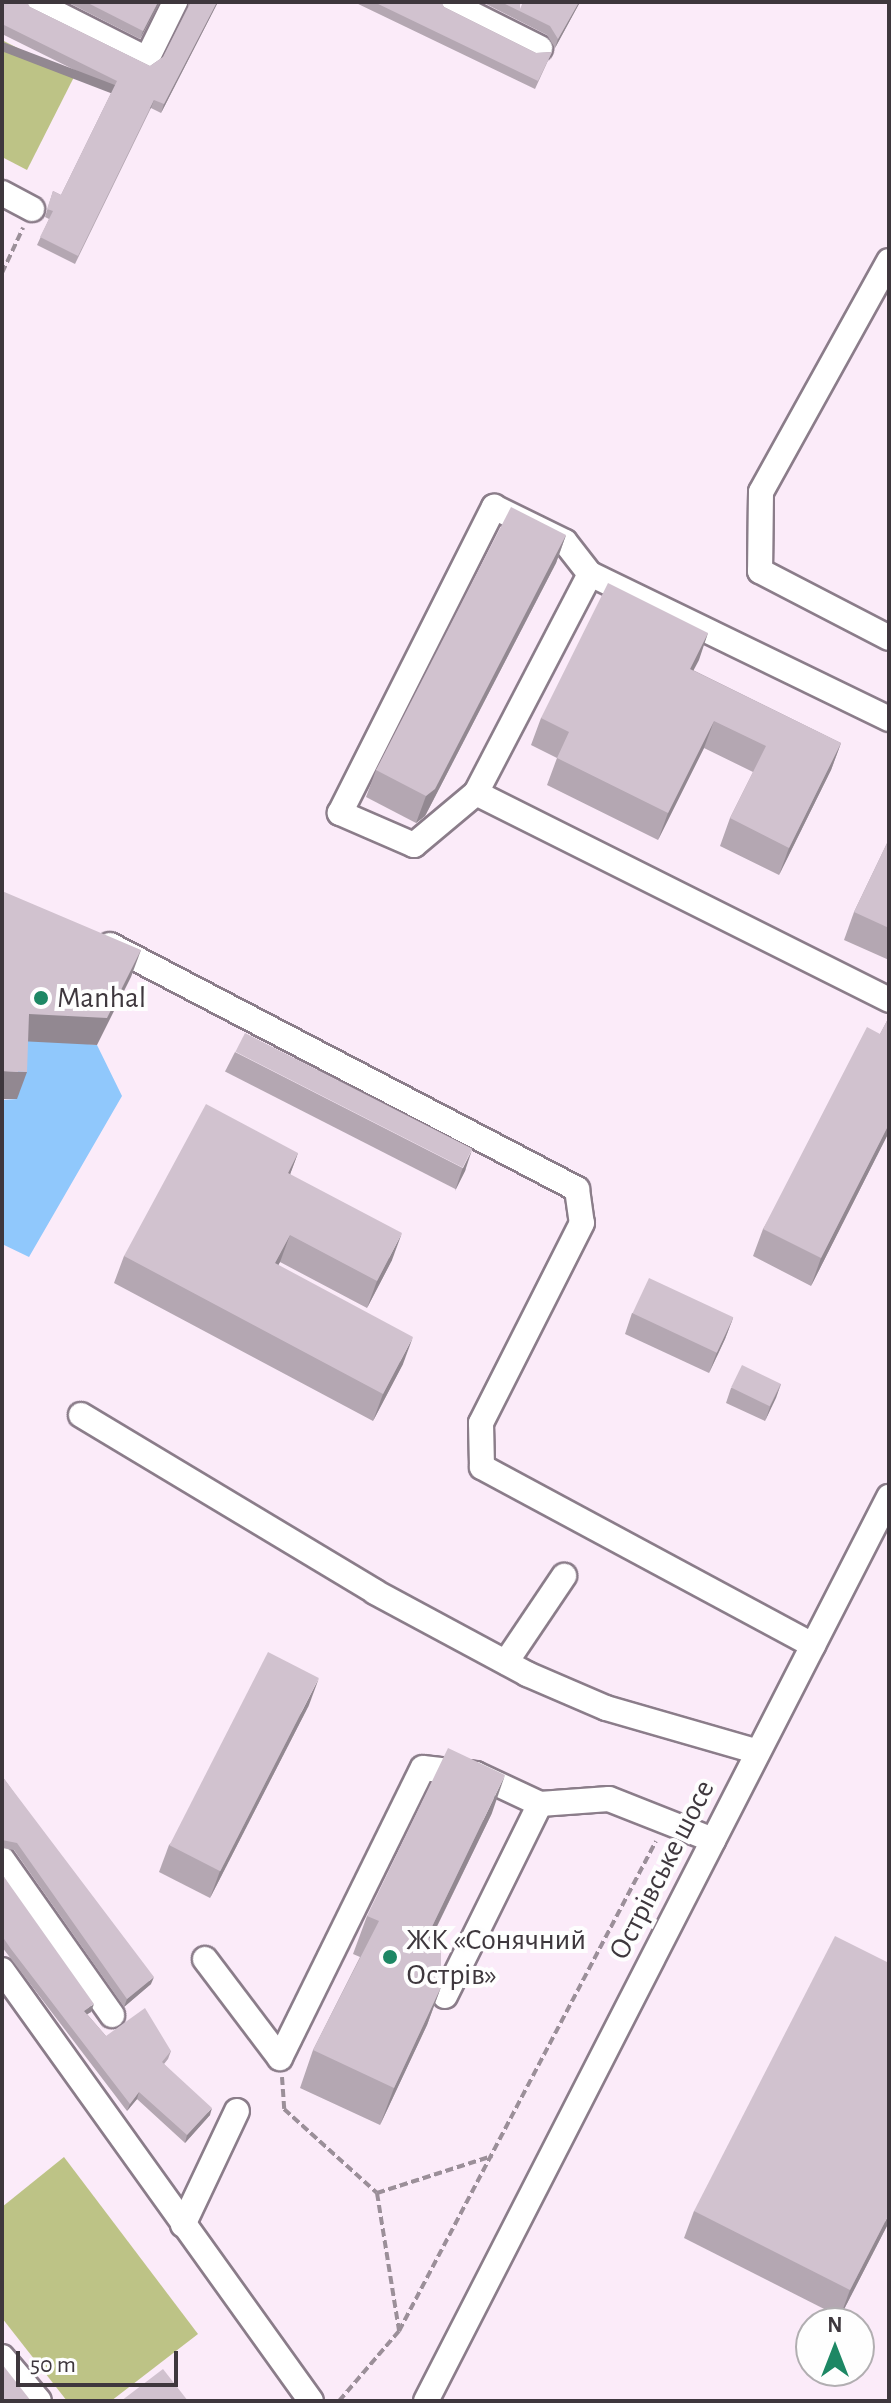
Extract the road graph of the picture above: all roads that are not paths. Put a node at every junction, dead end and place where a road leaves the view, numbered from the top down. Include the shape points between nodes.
1 (34, 2) edge
2 (175, 2) edge
3 (448, 2) edge
4 (81, 12) edge
5 (540, 48) dead end
6 (2, 193) edge
7 (32, 209) road end
8 (889, 261) edge
9 (590, 574) junction
10 (889, 638) edge
11 (889, 719) edge
12 (476, 793) junction
13 (86, 932) edge
14 (889, 1000) edge
15 (81, 1415) dead end
16 (889, 1497) edge
17 (564, 1576) dead end
18 (813, 1645) junction
19 (506, 1662) junction
20 (758, 1752) junction
21 (540, 1804) junction
22 (713, 1840) junction
23 (2, 1859) edge
24 (205, 1959) dead end
25 (2, 1970) edge
26 (445, 1996) edge
27 (112, 2015) dead end
28 (237, 2111) dead end
29 (183, 2225) junction
30 (2, 2357) edge
31 (39, 2401) edge
32 (311, 2401) edge
33 (426, 2401) edge

1 - 4 street
2 - 4 street via 147,59
3 - 5 street
6 - 7 street
8 - 10 street via 761,492 760,571
9 - 11 street
9 - 12 street
9 - 12 street via 565,542 494,507 340,813 414,845
12 - 14 street
13 - 18 street via 577,1189 582,1223 481,1423 482,1467
15 - 19 street via 375,1592
16 - 18 street, Острівське шосе
17 - 19 street
18 - 20 street, Острівське шосе
19 - 20 street via 606,1708
20 - 22 street, Острівське шосе
21 - 22 street via 609,1799
21 - 24 street via 476,1774 423,1768 280,2058
21 - 26 street
22 - 33 street, Острівське шосе
23 - 27 street
25 - 29 street
28 - 29 street
29 - 32 street
30 - 31 street

